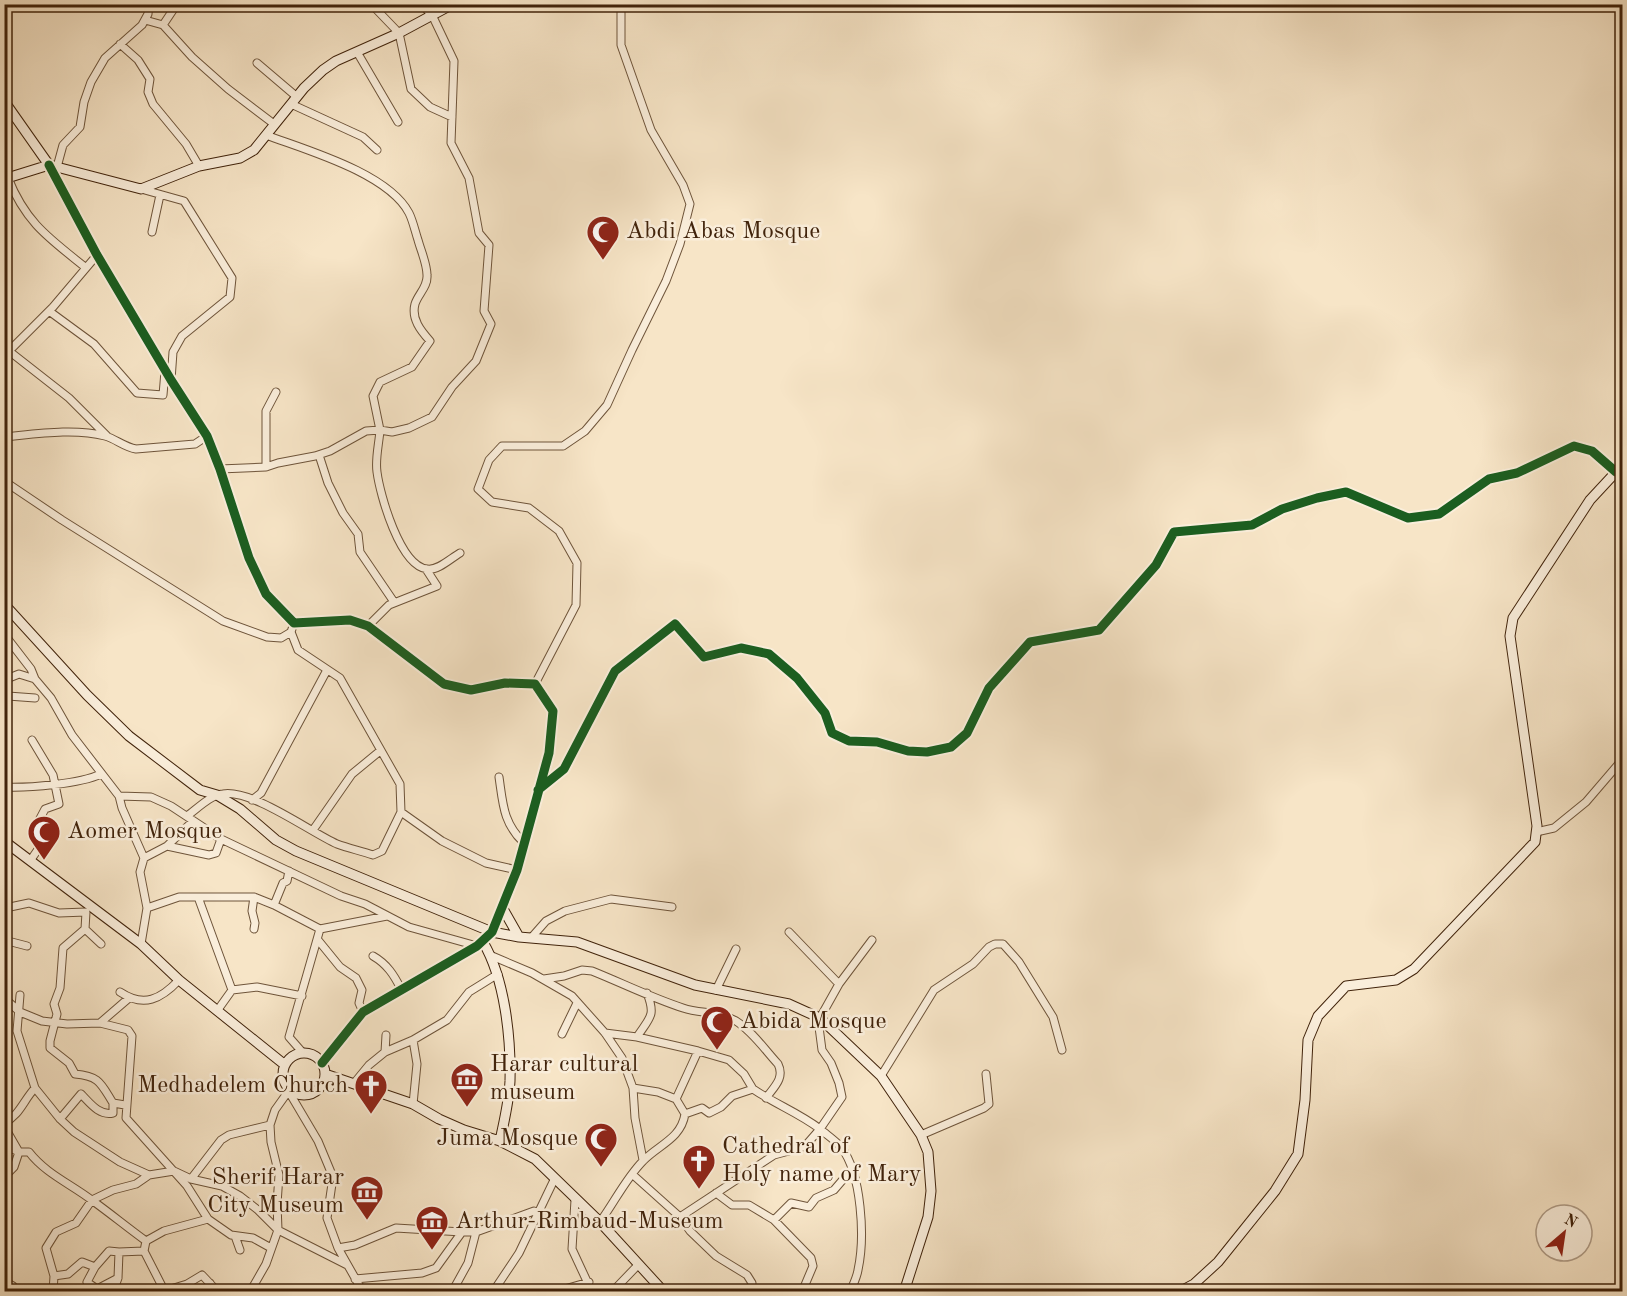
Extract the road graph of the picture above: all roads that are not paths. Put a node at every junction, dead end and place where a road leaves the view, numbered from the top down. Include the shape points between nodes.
1 (149, 4) edge
2 (177, 4) edge
3 (368, 4) edge
4 (423, 4) edge
5 (453, 4) edge
6 (621, 4) edge
7 (433, 17) junction
8 (144, 20) junction
9 (163, 25) junction
10 (399, 33) junction
11 (120, 44) junction
12 (357, 52) junction
13 (257, 63) dead end
14 (4, 101) edge
15 (294, 101) junction
16 (452, 117) junction
17 (398, 122) dead end
18 (274, 124) junction
19 (266, 135) junction
20 (376, 150) dead end
21 (53, 166) junction
22 (199, 166) junction
23 (6, 179) edge
24 (141, 189) junction
25 (160, 195) junction
26 (152, 232) dead end
27 (98, 255) junction
28 (85, 267) junction
29 (50, 310) junction
30 (7, 354) edge
31 (165, 368) junction
32 (171, 380) junction
33 (276, 392) dead end
34 (380, 430) junction
35 (106, 436) junction
36 (207, 436) junction
37 (4, 437) edge
38 (319, 455) junction
39 (266, 467) junction
40 (220, 469) junction
41 (1619, 470) edge
42 (4, 481) edge
43 (460, 553) dead end
44 (426, 569) junction
45 (394, 602) junction
46 (4, 604) edge
47 (368, 626) junction
48 (292, 628) junction
49 (4, 634) edge
50 (327, 670) junction
51 (35, 679) junction
52 (4, 680) edge
53 (535, 684) junction
54 (4, 690) edge
55 (35, 698) dead end
56 (32, 740) dead end
57 (380, 750) junction
58 (1623, 760) edge
59 (101, 774) junction
60 (499, 777) dead end
61 (54, 784) junction
62 (4, 787) edge
63 (538, 790) junction
64 (217, 795) junction
65 (119, 796) junction
66 (252, 800) junction
67 (401, 812) junction
68 (190, 818) junction
69 (313, 830) junction
70 (1536, 832) junction
71 (221, 839) junction
72 (4, 841) edge
73 (524, 843) junction
74 (167, 846) junction
75 (144, 858) junction
76 (30, 861) junction
77 (517, 870) junction
78 (289, 871) junction
79 (198, 897) junction
80 (254, 897) junction
81 (274, 905) junction
82 (502, 907) junction
83 (672, 907) dead end
84 (147, 908) junction
85 (4, 914) edge
86 (387, 916) junction
87 (85, 929) junction
88 (254, 929) dead end
89 (320, 929) junction
90 (492, 932) junction
91 (789, 932) dead end
92 (519, 937) junction
93 (531, 938) junction
94 (4, 940) edge
95 (318, 940) junction
96 (872, 940) dead end
97 (101, 944) dead end
98 (141, 944) junction
99 (480, 944) junction
100 (27, 946) dead end
101 (736, 949) dead end
102 (374, 956) dead end
103 (492, 956) junction
104 (498, 974) junction
105 (544, 979) junction
106 (179, 980) junction
107 (839, 984) junction
108 (401, 989) junction
109 (232, 990) junction
110 (716, 990) junction
111 (120, 992) dead end
112 (647, 993) junction
113 (21, 995) dead end
114 (302, 996) junction
115 (4, 998) edge
116 (129, 998) junction
117 (577, 1002) junction
118 (217, 1011) junction
119 (20, 1012) junction
120 (363, 1012) junction
121 (55, 1022) junction
122 (820, 1022) junction
123 (100, 1023) junction
124 (605, 1033) junction
125 (562, 1034) dead end
126 (386, 1035) dead end
127 (638, 1037) junction
128 (413, 1040) junction
129 (1062, 1050) dead end
130 (698, 1051) junction
131 (385, 1052) junction
132 (303, 1053) junction
133 (322, 1063) junction
134 (285, 1065) junction
135 (325, 1074) junction
136 (986, 1074) dead end
137 (881, 1076) junction
138 (354, 1082) junction
139 (35, 1088) junction
140 (633, 1088) junction
141 (753, 1089) junction
142 (289, 1091) junction
143 (766, 1098) junction
144 (676, 1099) junction
145 (112, 1103) junction
146 (413, 1104) junction
147 (125, 1105) junction
148 (685, 1114) junction
149 (60, 1119) junction
150 (4, 1124) edge
151 (270, 1125) junction
152 (820, 1129) junction
153 (921, 1135) junction
154 (500, 1141) junction
155 (4, 1145) edge
156 (19, 1152) junction
157 (643, 1160) junction
158 (174, 1171) junction
159 (632, 1174) junction
160 (853, 1174) junction
161 (149, 1175) junction
162 (4, 1177) edge
163 (191, 1179) junction
164 (554, 1180) junction
165 (716, 1193) junction
166 (92, 1200) junction
167 (575, 1200) junction
168 (534, 1211) dead end
169 (680, 1217) junction
170 (208, 1219) junction
171 (774, 1220) junction
172 (600, 1222) junction
173 (278, 1230) junction
174 (462, 1232) junction
175 (476, 1232) junction
176 (235, 1236) junction
177 (146, 1241) junction
178 (271, 1248) junction
179 (338, 1248) junction
180 (240, 1250) dead end
181 (144, 1251) junction
182 (119, 1252) junction
183 (347, 1265) junction
184 (638, 1265) junction
185 (94, 1267) junction
186 (54, 1276) junction
187 (118, 1278) junction
188 (355, 1279) junction
189 (4, 1281) edge
190 (589, 1282) junction
191 (210, 1283) junction
192 (95, 1290) edge
193 (164, 1291) edge
194 (16, 1292) edge
195 (53, 1292) edge
196 (113, 1292) edge
197 (207, 1292) edge
198 (218, 1292) edge
199 (250, 1292) edge
200 (363, 1292) edge
201 (452, 1292) edge
202 (493, 1292) edge
203 (554, 1292) edge
204 (592, 1292) edge
205 (612, 1292) edge
206 (664, 1292) edge
207 (752, 1292) edge
208 (802, 1292) edge
209 (850, 1292) edge
210 (904, 1292) edge
211 (1179, 1292) edge

1 - 8 street
2 - 9 street
3 - 10 street
4 - 7 street
5 - 7 street
6 - 53 street via 621,45 651,130 690,204 666,281 607,405 585,431 563,446 502,446 489,460 478,489 492,502 529,508 559,531 577,563 576,605
7 - 10 street
7 - 16 street via 454,61
8 - 9 street
8 - 11 street
9 - 18 street via 192,57
10 - 12 street
10 - 16 street via 411,89 430,106
11 - 21 street via 105,58 91,82 80,127 63,145
11 - 22 street via 138,60 150,80 148,92 153,104
12 - 15 street via 323,70
12 - 17 street
13 - 15 street
14 - 21 street
15 - 18 street
15 - 20 street via 363,136
16 - 34 street via 451,143 469,178 479,233 489,245 484,310 491,324 476,361 432,417 409,428
18 - 19 street
19 - 22 street via 247,154
19 - 34 street via 360,173 388,189 409,213 428,276 415,304 414,318 430,341 412,367 380,382 376,389 373,396
21 - 23 street
21 - 24 street
21 - 27 street
22 - 24 street
23 - 28 street via 41,232
24 - 25 street
25 - 26 street
25 - 32 street via 184,201 232,278 230,297 182,336 173,352
27 - 28 street
27 - 31 street
28 - 29 street
29 - 30 street
29 - 31 street via 94,344 137,393 163,395
30 - 35 street via 69,398
31 - 32 street
32 - 36 street
33 - 39 street via 266,411
34 - 38 street via 366,431
34 - 44 street via 376,470 386,510 403,548 416,564
35 - 36 street via 136,449 195,444
35 - 37 street via 41,433
36 - 40 street
38 - 39 street
38 - 45 street via 328,483 358,534 360,552
39 - 40 street
40 - 48 street via 253,567 266,594
41 - 63 street via 1592,451 1574,446 1517,473 1490,479 1439,514 1408,518 1346,492 1282,509 1252,525 1174,532 1156,565 1099,630 1030,642 989,688 967,733 951,747 927,752 849,741 832,733 825,713 797,678 769,654 741,648 704,657 675,624 615,670 564,769
41 - 70 street via 1590,500 1513,618 1510,636
42 - 48 street via 223,621 267,637 280,638
43 - 44 street via 436,568
44 - 45 street via 437,586
45 - 47 street
46 - 64 street via 129,736 200,790
47 - 48 street via 350,620
47 - 53 street via 444,684 471,690 505,683
48 - 50 street via 298,650
49 - 51 street
50 - 57 street via 340,678
50 - 66 street via 261,793
51 - 52 street via 19,675
51 - 59 street
53 - 63 street via 553,711 549,753
54 - 55 street via 8,696
56 - 61 street via 53,775
57 - 67 street via 400,784
57 - 69 street via 352,774
58 - 70 street via 1586,801 1554,828
59 - 61 street
59 - 65 street
60 - 73 street via 511,831
61 - 62 street
61 - 76 street via 59,804 45,808 36,826 41,845
63 - 73 street
64 - 66 street via 225,793
64 - 68 street
64 - 90 street via 296,851
65 - 68 street via 151,797
65 - 75 street
66 - 69 street
67 - 69 street via 382,850 373,855
67 - 77 street via 442,841 477,859
68 - 71 street
68 - 74 street
70 - 211 street via 1535,842 1414,969 1396,980 1347,987 1318,1016 1308,1040 1298,1154 1275,1191 1218,1262
71 - 74 street via 216,853 210,855
71 - 78 street
72 - 76 street
73 - 77 street
74 - 75 street
75 - 84 street via 140,872
76 - 98 street
77 - 82 street
78 - 81 street
78 - 86 street
79 - 80 street
79 - 84 street via 179,897
79 - 109 street
80 - 81 street
80 - 88 street
81 - 89 street
82 - 90 street
82 - 92 street
83 - 93 street via 611,899 565,911 546,921
84 - 98 street
85 - 87 street via 10,907 29,903 59,913 86,912
86 - 89 street
86 - 99 street via 409,927
87 - 97 street
87 - 121 street via 63,948
89 - 95 street
90 - 92 street
90 - 99 street
91 - 107 street
92 - 93 street
93 - 110 street via 578,942
94 - 100 street
95 - 114 street
95 - 120 street via 356,978 362,990 358,1003
96 - 107 street
98 - 106 street
99 - 103 street
99 - 108 street
101 - 110 street
102 - 108 street via 394,975
103 - 104 street
103 - 105 street
104 - 128 street via 469,992 447,1020
104 - 154 street via 510,1081
105 - 112 street via 592,971
105 - 117 street
106 - 116 street via 159,997
106 - 118 street
107 - 122 street
108 - 120 street
109 - 114 street via 257,987
109 - 118 street
110 - 122 street via 789,1004
111 - 116 street
112 - 127 street via 652,1014
112 - 143 street via 689,1010 720,1014 748,1030 781,1070
113 - 119 street
114 - 132 street via 289,1037
115 - 119 street
116 - 123 street
117 - 124 street
117 - 125 street
118 - 134 street
119 - 121 street
119 - 139 street via 17,1031
120 - 133 street
121 - 123 street
121 - 145 street via 50,1048 69,1063 75,1074 90,1076 103,1085
122 - 137 street
122 - 152 street via 822,1050 831,1063 842,1097
123 - 147 street via 128,1030 132,1036
124 - 127 street
124 - 140 street via 622,1058
126 - 131 street
127 - 130 street
128 - 131 street
128 - 146 street via 417,1064
129 - 137 street via 1053,1017 1018,962 1003,944 995,944 934,990
130 - 141 street via 729,1060
130 - 144 street
131 - 138 street
132 - 133 street
132 - 134 street
133 - 135 street
134 - 142 street
135 - 138 street
135 - 142 street via 316,1092 302,1095
136 - 153 street via 989,1104
137 - 153 street
138 - 146 street
139 - 149 street
139 - 150 street via 16,1117
140 - 144 street
140 - 157 street
141 - 143 street
141 - 148 street via 732,1096 710,1113 702,1108
142 - 151 street
142 - 179 street via 318,1141 333,1178 327,1218
143 - 152 street
144 - 148 street
145 - 147 street
145 - 149 street via 113,1113 107,1114 94,1108 81,1094
146 - 154 street via 464,1130
147 - 158 street via 126,1119
148 - 157 street via 677,1133
149 - 161 street via 120,1162
150 - 156 street
151 - 163 street via 221,1140
151 - 173 street via 270,1142 279,1175
152 - 160 street via 842,1148
152 - 165 street via 800,1149 774,1155
153 - 210 street via 928,1152 931,1191 928,1217
154 - 164 street via 535,1159
155 - 156 street
156 - 162 street via 14,1167
156 - 166 street via 29,1152 52,1174
157 - 159 street
158 - 161 street
158 - 163 street
158 - 170 street
159 - 169 street
159 - 172 street
160 - 171 street via 834,1190 821,1194 809,1207 791,1203
160 - 209 street via 861,1204 861,1248
161 - 166 street via 136,1184
163 - 173 street via 222,1186 240,1196
164 - 167 street
164 - 202 street via 519,1253
165 - 169 street
165 - 171 street via 732,1205 749,1205
166 - 177 street
166 - 186 street via 76,1223 56,1232 46,1248
167 - 172 street
167 - 190 street via 572,1249
168 - 175 street
169 - 207 street via 716,1256 747,1275
170 - 176 street
170 - 177 street via 164,1231
171 - 208 street via 811,1258 813,1266
172 - 184 street
173 - 178 street
173 - 183 street
174 - 175 street
174 - 179 street via 396,1228
174 - 188 street via 436,1268 422,1273
175 - 201 street via 468,1263
176 - 178 street via 253,1238
176 - 180 street
177 - 181 street
178 - 199 street
179 - 183 street
181 - 182 street
181 - 193 street
182 - 185 street via 109,1251
182 - 187 street
183 - 188 street
184 - 205 street
184 - 206 street
185 - 186 street via 82,1262 68,1274
185 - 192 street via 87,1282
186 - 195 street
187 - 192 street
187 - 196 street
188 - 200 street
189 - 194 street
190 - 203 street
190 - 204 street
191 - 193 street via 202,1275
191 - 197 street
191 - 198 street

